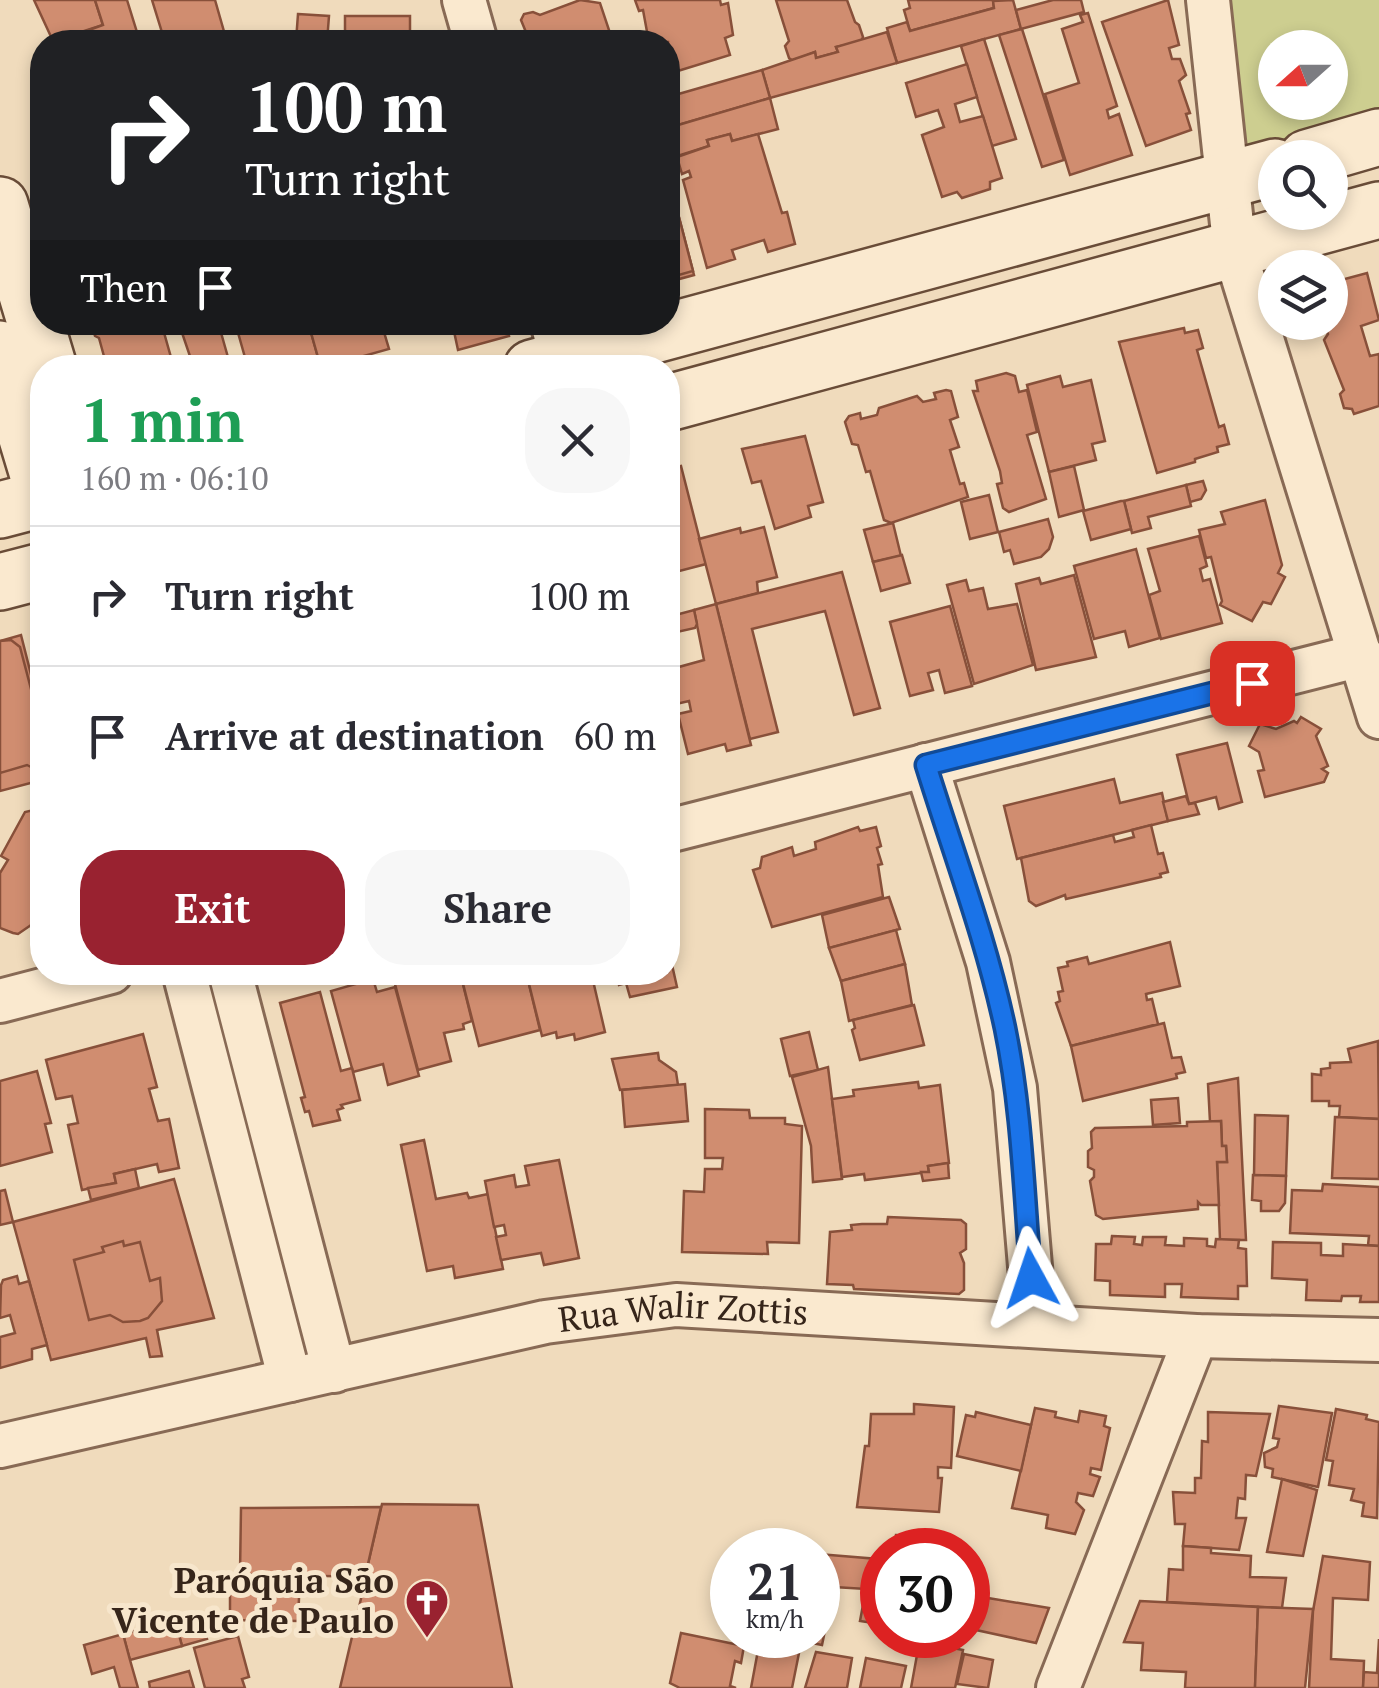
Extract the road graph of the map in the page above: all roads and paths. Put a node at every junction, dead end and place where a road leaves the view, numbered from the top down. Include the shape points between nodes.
1 (464, 0) edge
2 (1208, 0) edge
3 (473, 30) edge
4 (1379, 137) edge
5 (1348, 146) edge
6 (1250, 174) edge
7 (0, 205) edge
8 (1379, 210) edge
9 (1236, 252) junction
10 (30, 305) edge
11 (680, 321) edge
12 (626, 335) edge
13 (0, 348) edge
14 (552, 354) edge
15 (680, 401) edge
16 (30, 448) edge
17 (30, 502) edge
18 (0, 510) edge
19 (30, 573) edge
20 (0, 582) edge
21 (1361, 655) junction
22 (1379, 717) edge
23 (926, 765) junction
24 (680, 828) edge
25 (61, 985) edge
26 (187, 985) edge
27 (233, 985) edge
28 (0, 1001) edge
29 (1025, 1324) junction
30 (1196, 1336) junction
31 (1379, 1340) edge
32 (334, 1370) junction
33 (290, 1380) junction
34 (0, 1446) edge
35 (1058, 1688) edge

1 - 3 street
2 - 6 street
4 - 5 main road
6 - 9 street
6 - 11 main road
7 - 10 main road
8 - 9 main road
9 - 15 main road
9 - 21 street
12 - 14 main road
13 - 16 main road
17 - 18 main road
19 - 20 main road
21 - 22 street
21 - 23 street
23 - 24 street
23 - 29 street via 988,962 1015,1088 1031,1278
25 - 28 street
26 - 33 street
27 - 32 street
29 - 30 street, Rua Walir Zottis
29 - 32 street, Rua Walir Zottis via 676,1305 545,1322
30 - 31 street, Rua Walir Zottis
30 - 35 street
32 - 33 street, Rua Walir Zottis
33 - 34 street, Rua Walir Zottis

